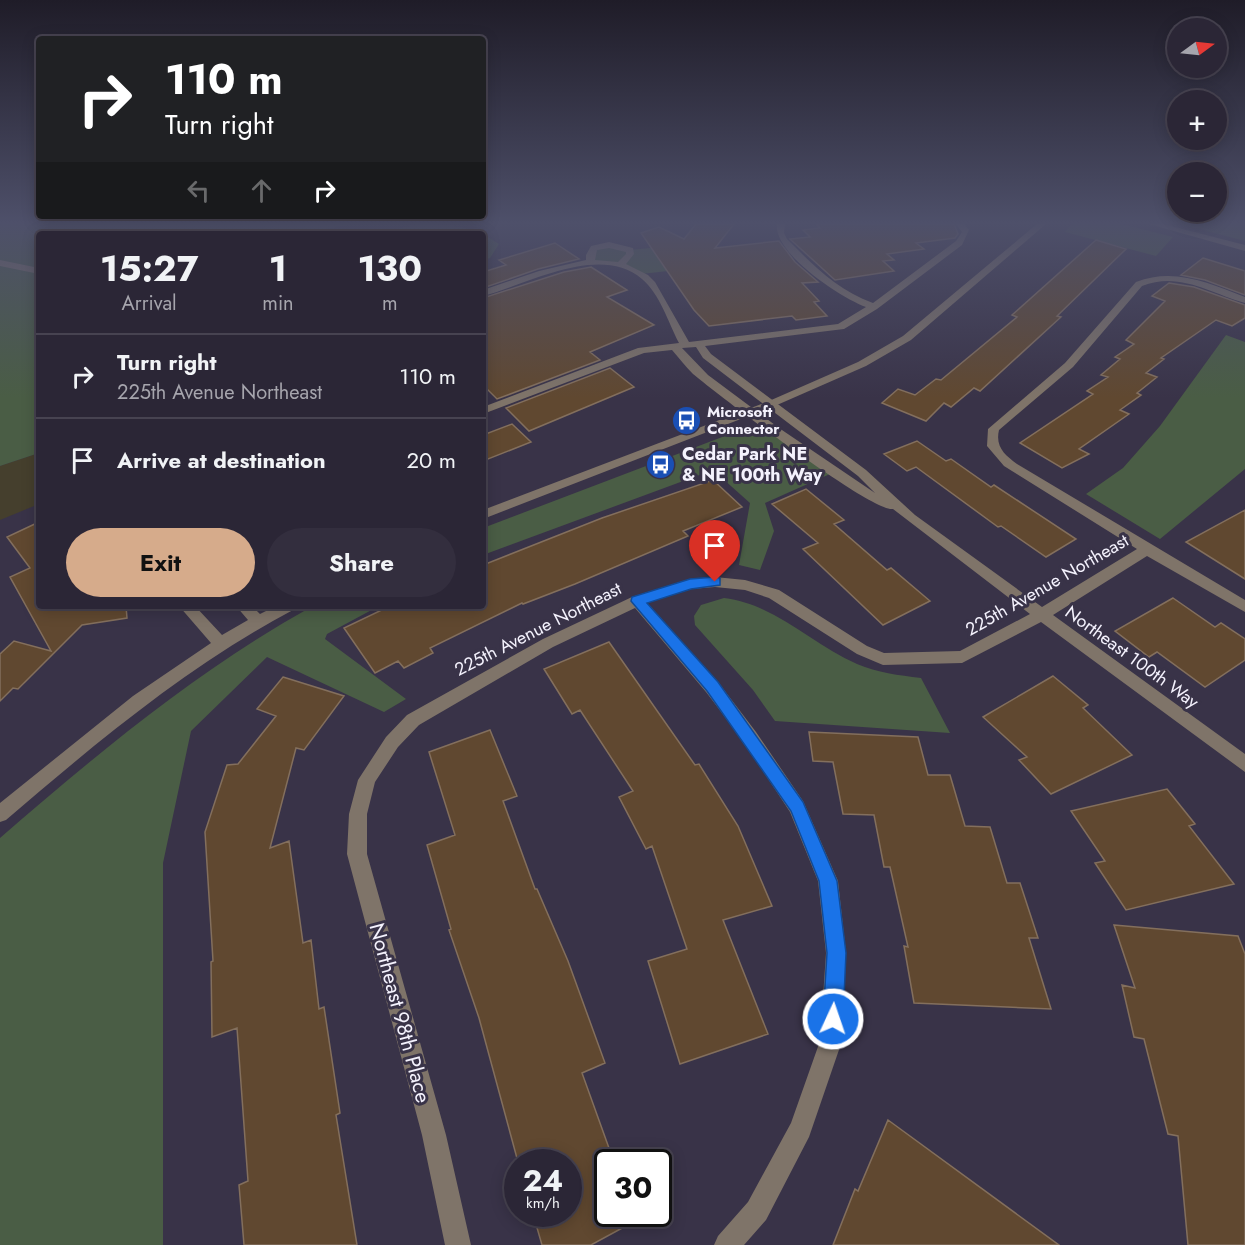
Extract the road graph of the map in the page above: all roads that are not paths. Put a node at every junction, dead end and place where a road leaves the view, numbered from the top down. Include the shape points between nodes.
1 (521, 282) edge
2 (649, 282) edge
3 (825, 282) edge
4 (907, 282) edge
5 (973, 282) edge
6 (1144, 282) edge
7 (1190, 282) edge
8 (486, 292) edge
9 (1245, 300) edge
10 (874, 307) junction
11 (698, 343) junction
12 (680, 345) junction
13 (773, 403) junction
14 (486, 410) edge
15 (750, 412) junction
16 (486, 514) edge
17 (910, 518) junction
18 (1146, 550) junction
19 (637, 601) junction
20 (1245, 607) edge
21 (189, 609) edge
22 (246, 609) edge
23 (282, 609) edge
24 (1041, 615) junction
25 (258, 621) junction
26 (220, 644) junction
27 (1245, 764) edge
28 (367, 780) joint
29 (0, 814) edge
30 (458, 1245) edge
31 (727, 1245) edge

1 - 8 street
2 - 12 street, Northeast 100th Way
3 - 10 street via 849,298
4 - 10 street
5 - 13 street via 907,338 840,374
6 - 18 street via 1131,292 1069,365 994,429 990,439 993,448 1013,467
7 - 9 street
10 - 11 street via 847,324 827,330
11 - 12 street
11 - 13 street, Northeast 100th Way via 707,356
12 - 14 street via 642,350
12 - 15 street, Northeast 100th Way via 691,366
13 - 15 street
13 - 17 street, Northeast 100th Way via 862,472
15 - 16 street
15 - 17 street, Northeast 100th Way via 847,483
17 - 24 street, Northeast 100th Way
18 - 20 street
18 - 24 street, 225th Avenue Northeast
19 - 24 street, 225th Avenue Northeast via 690,584 745,585 774,594 862,650 883,659 962,657
19 - 28 street, 225th Avenue Northeast via 548,643 412,720
19 - 31 street via 712,687 798,807 828,881 836,953 831,1041 801,1129 757,1211
21 - 26 street
22 - 25 street
23 - 25 street
24 - 27 street, Northeast 100th Way
25 - 26 street
26 - 29 street via 110,723
28 - 30 street, Northeast 98th Place via 358,814 357,854 434,1135

